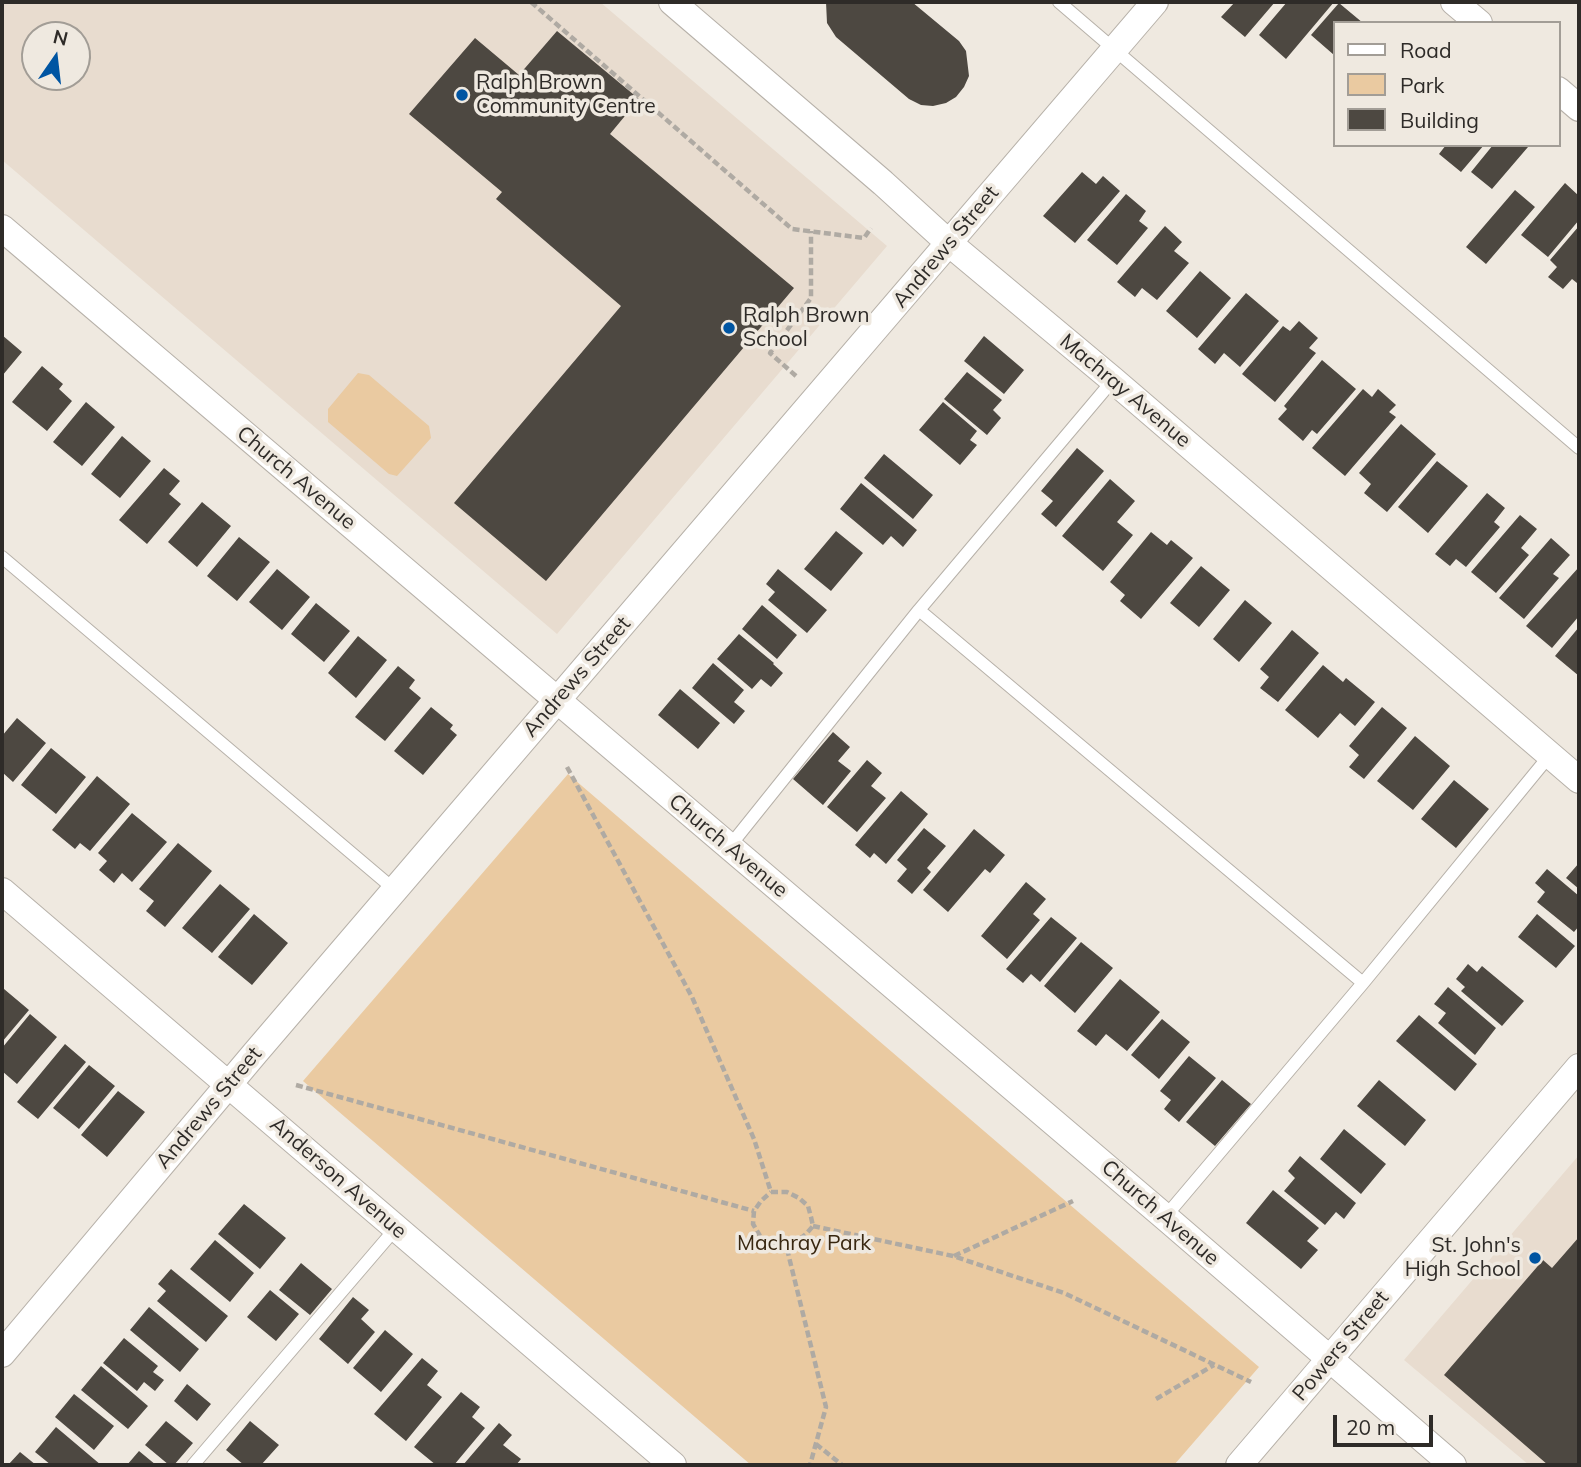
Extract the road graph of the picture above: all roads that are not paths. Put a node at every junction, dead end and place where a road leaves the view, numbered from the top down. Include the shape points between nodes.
1 (672, 2) edge
2 (1059, 2) edge
3 (1154, 2) edge
4 (1454, 2) edge
5 (1477, 21) edge
6 (1114, 49) junction
7 (1560, 92) edge
8 (1579, 108) edge
9 (2, 228) edge
10 (950, 244) junction
11 (1112, 380) junction
12 (1579, 448) edge
13 (2, 557) edge
14 (919, 610) junction
15 (558, 700) junction
16 (1550, 755) junction
17 (1579, 780) edge
18 (729, 847) junction
19 (395, 890) junction
20 (2, 891) edge
21 (1363, 983) junction
22 (1579, 1067) edge
23 (229, 1085) junction
24 (1165, 1217) junction
25 (396, 1228) junction
26 (2, 1354) edge
27 (1329, 1360) junction
28 (199, 1463) edge
29 (673, 1465) edge
30 (1239, 1465) edge
31 (1453, 1465) edge

1 - 10 street, Machray Avenue
2 - 6 lane
3 - 6 street, Andrews Street
4 - 5 street
6 - 10 street, Andrews Street
6 - 12 lane
7 - 8 street
9 - 15 street, Church Avenue
10 - 11 street, Machray Avenue
10 - 15 street, Andrews Street
11 - 14 lane
11 - 16 street, Machray Avenue
13 - 19 lane
14 - 18 lane
14 - 21 lane
15 - 18 street, Church Avenue
15 - 19 street, Andrews Street
16 - 17 street, Machray Avenue
16 - 21 lane
18 - 24 street, Church Avenue
19 - 23 street, Andrews Street
20 - 23 street, Anderson Avenue
21 - 24 lane
22 - 27 street, Powers Street
23 - 25 street, Anderson Avenue
23 - 26 street, Andrews Street
24 - 27 street, Church Avenue
25 - 28 lane
25 - 29 street, Anderson Avenue
27 - 30 street, Powers Street
27 - 31 street, Church Avenue

